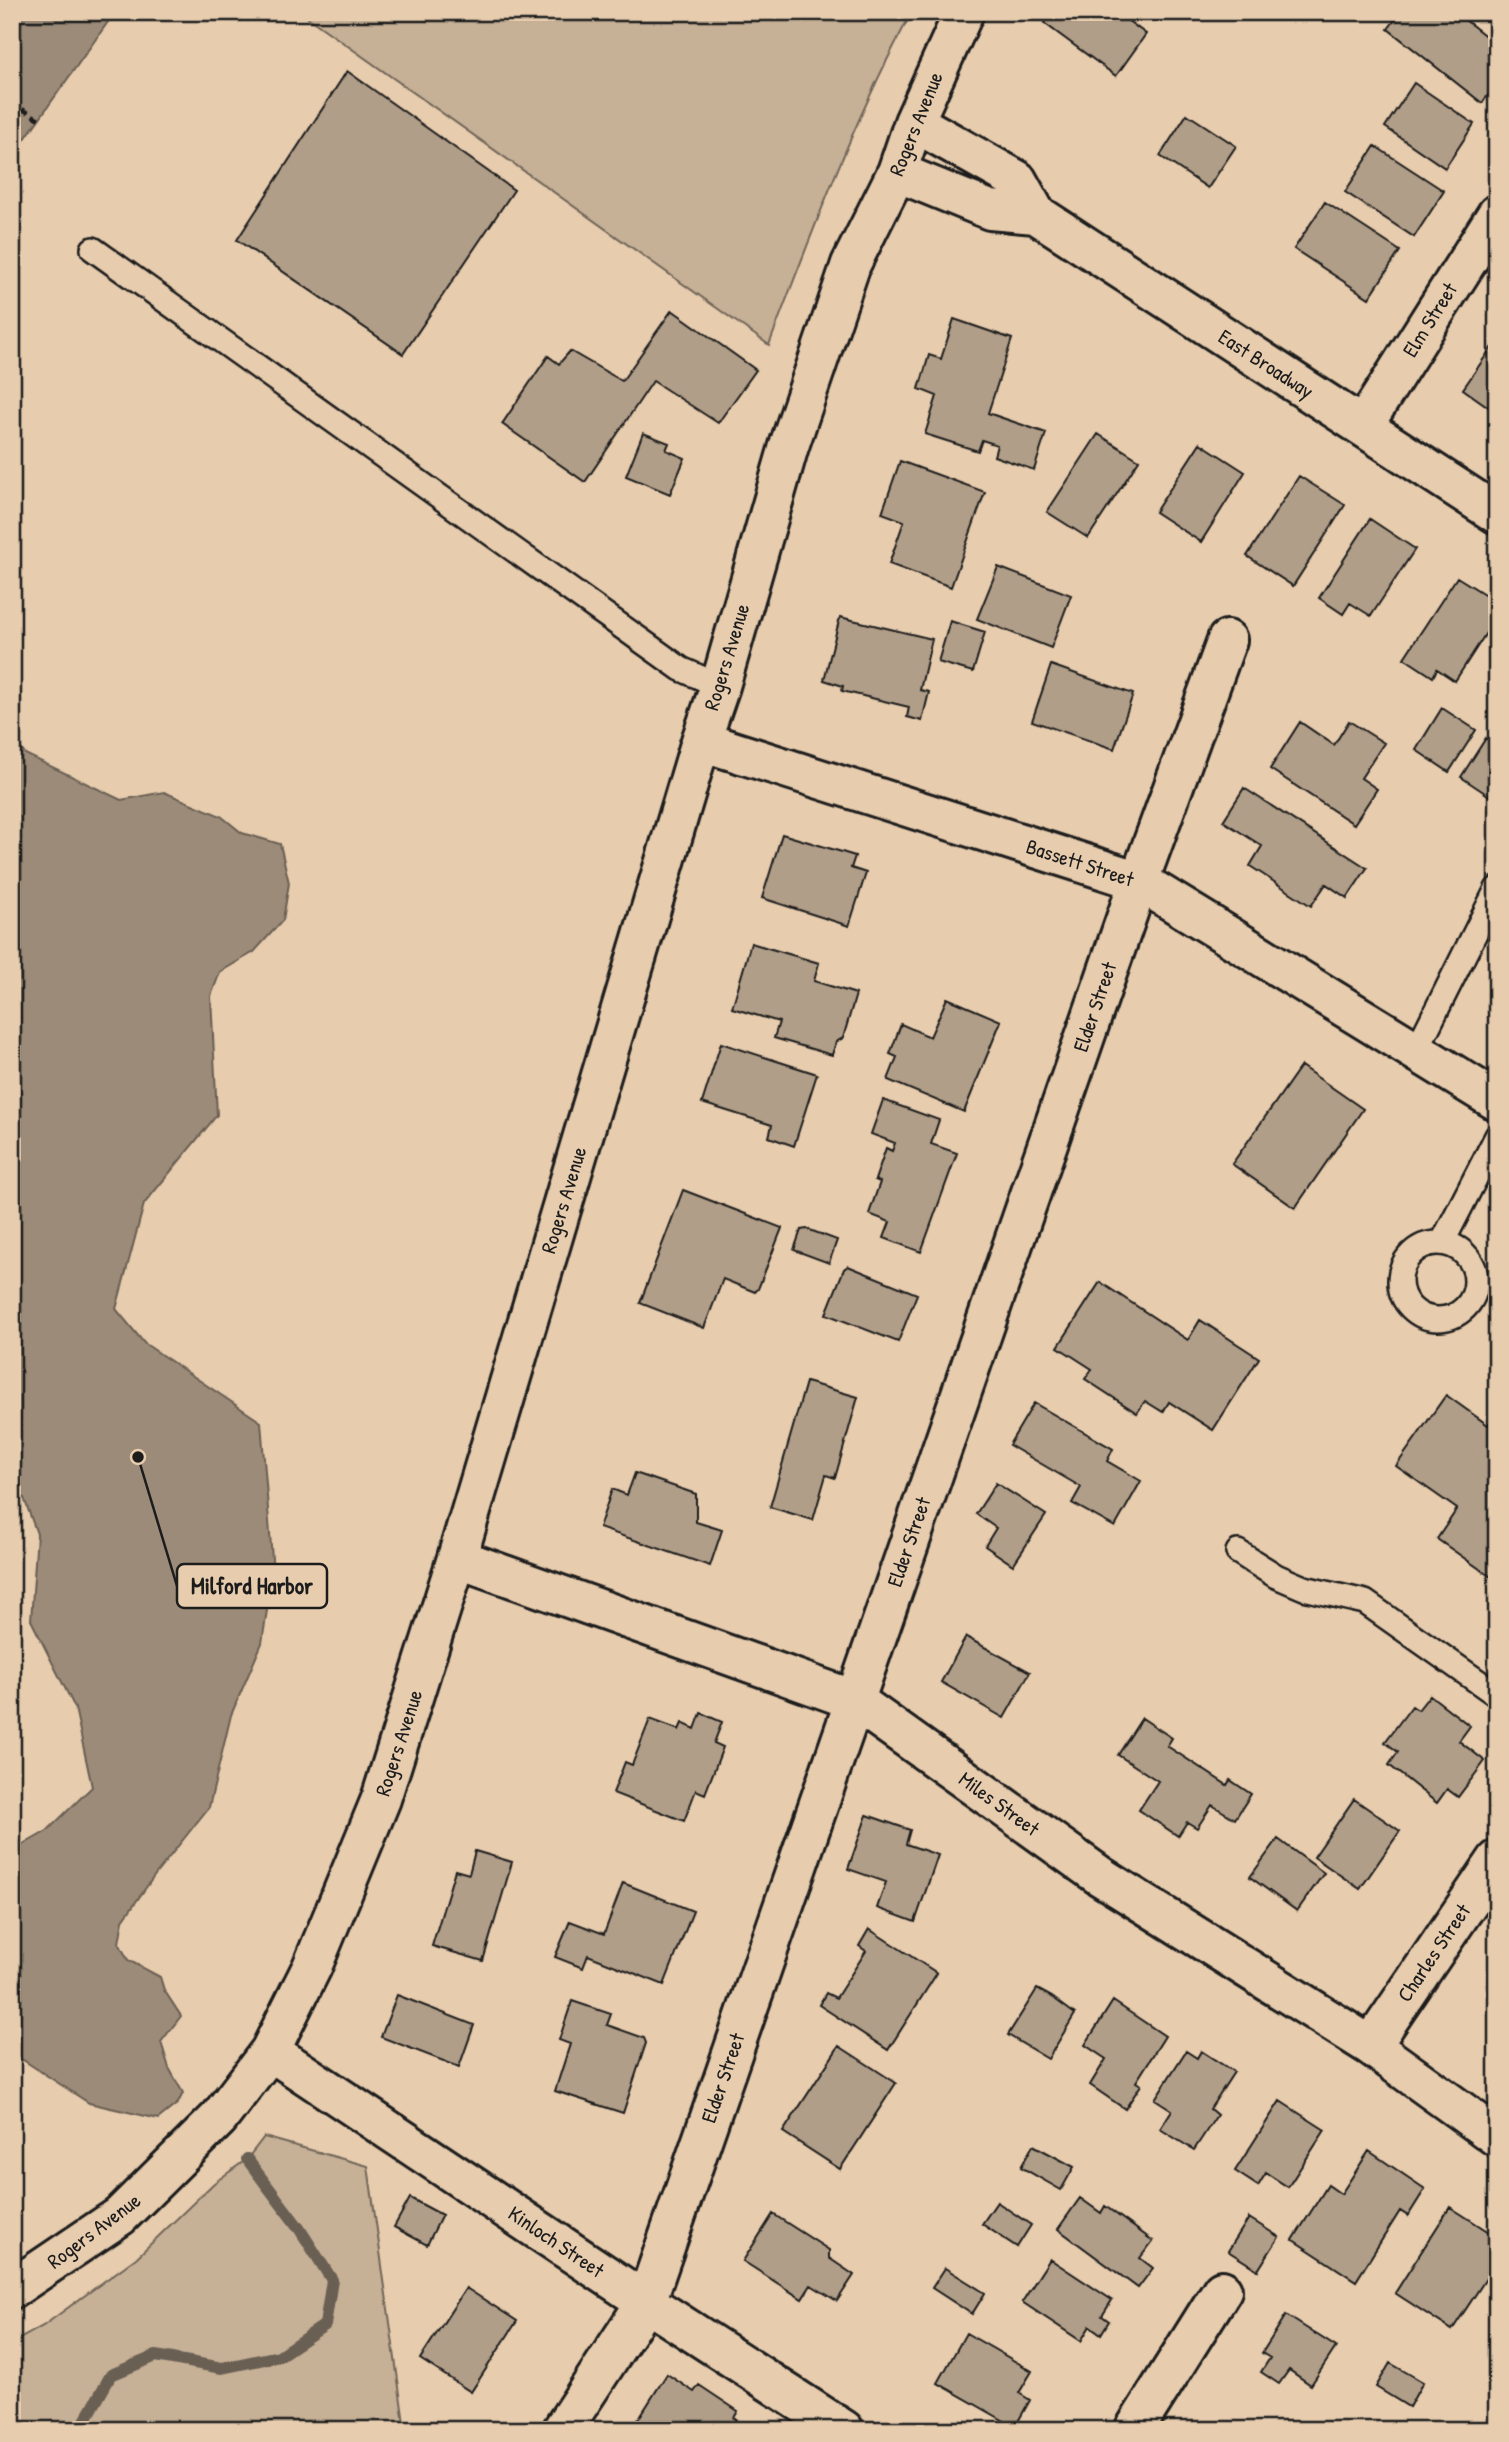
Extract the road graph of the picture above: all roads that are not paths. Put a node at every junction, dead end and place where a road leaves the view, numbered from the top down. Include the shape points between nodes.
1 (964, 12) edge
2 (914, 122) junction
3 (897, 172) junction
4 (1035, 214) junction
5 (1497, 214) edge
6 (93, 249) dead end
7 (1363, 426) junction
8 (1497, 514) edge
9 (1227, 640) dead end
10 (720, 686) junction
11 (701, 741) junction
12 (1139, 881) junction
13 (1497, 889) edge
14 (1416, 1051) junction
15 (1497, 1101) edge
16 (1497, 1136) edge
17 (1442, 1242) dead end
18 (1238, 1552) dead end
19 (457, 1558) junction
20 (1497, 1695) edge
21 (855, 1700) junction
22 (1497, 1860) edge
23 (1371, 2046) junction
24 (271, 2051) junction
25 (1497, 2137) edge
26 (12, 2289) edge
27 (1222, 2290) dead end
28 (646, 2302) junction
29 (562, 2430) edge
30 (844, 2430) edge
31 (1134, 2430) edge

1 - 2 street, Rogers Avenue
2 - 3 street, Rogers Avenue
2 - 4 street, East Broadway via 1017,180
3 - 4 street, East Broadway via 990,211
3 - 10 street, Rogers Avenue via 851,264 789,446
4 - 7 street, East Broadway
5 - 7 street, Elm Street
6 - 10 lane via 681,669
7 - 8 street, East Broadway
9 - 12 street, Elder Street
10 - 11 street, Rogers Avenue
11 - 12 street, Bassett Street
11 - 19 street, Rogers Avenue
12 - 14 street, Bassett Street
12 - 21 street, Elder Street
13 - 14 lane
14 - 15 street, Bassett Street
16 - 17 lane
18 - 20 lane via 1304,1588 1366,1602
19 - 21 street, Miles Street
19 - 24 street, Rogers Avenue via 382,1799 312,1967
21 - 23 street, Miles Street via 1100,1876
21 - 28 street, Elder Street
22 - 23 street, Charles Street
23 - 25 street, Miles Street
24 - 26 street, Rogers Avenue via 219,2118 120,2216
24 - 28 street, Kinloch Street
27 - 31 street
28 - 29 street, Elder Street
28 - 30 street, Kinloch Street

